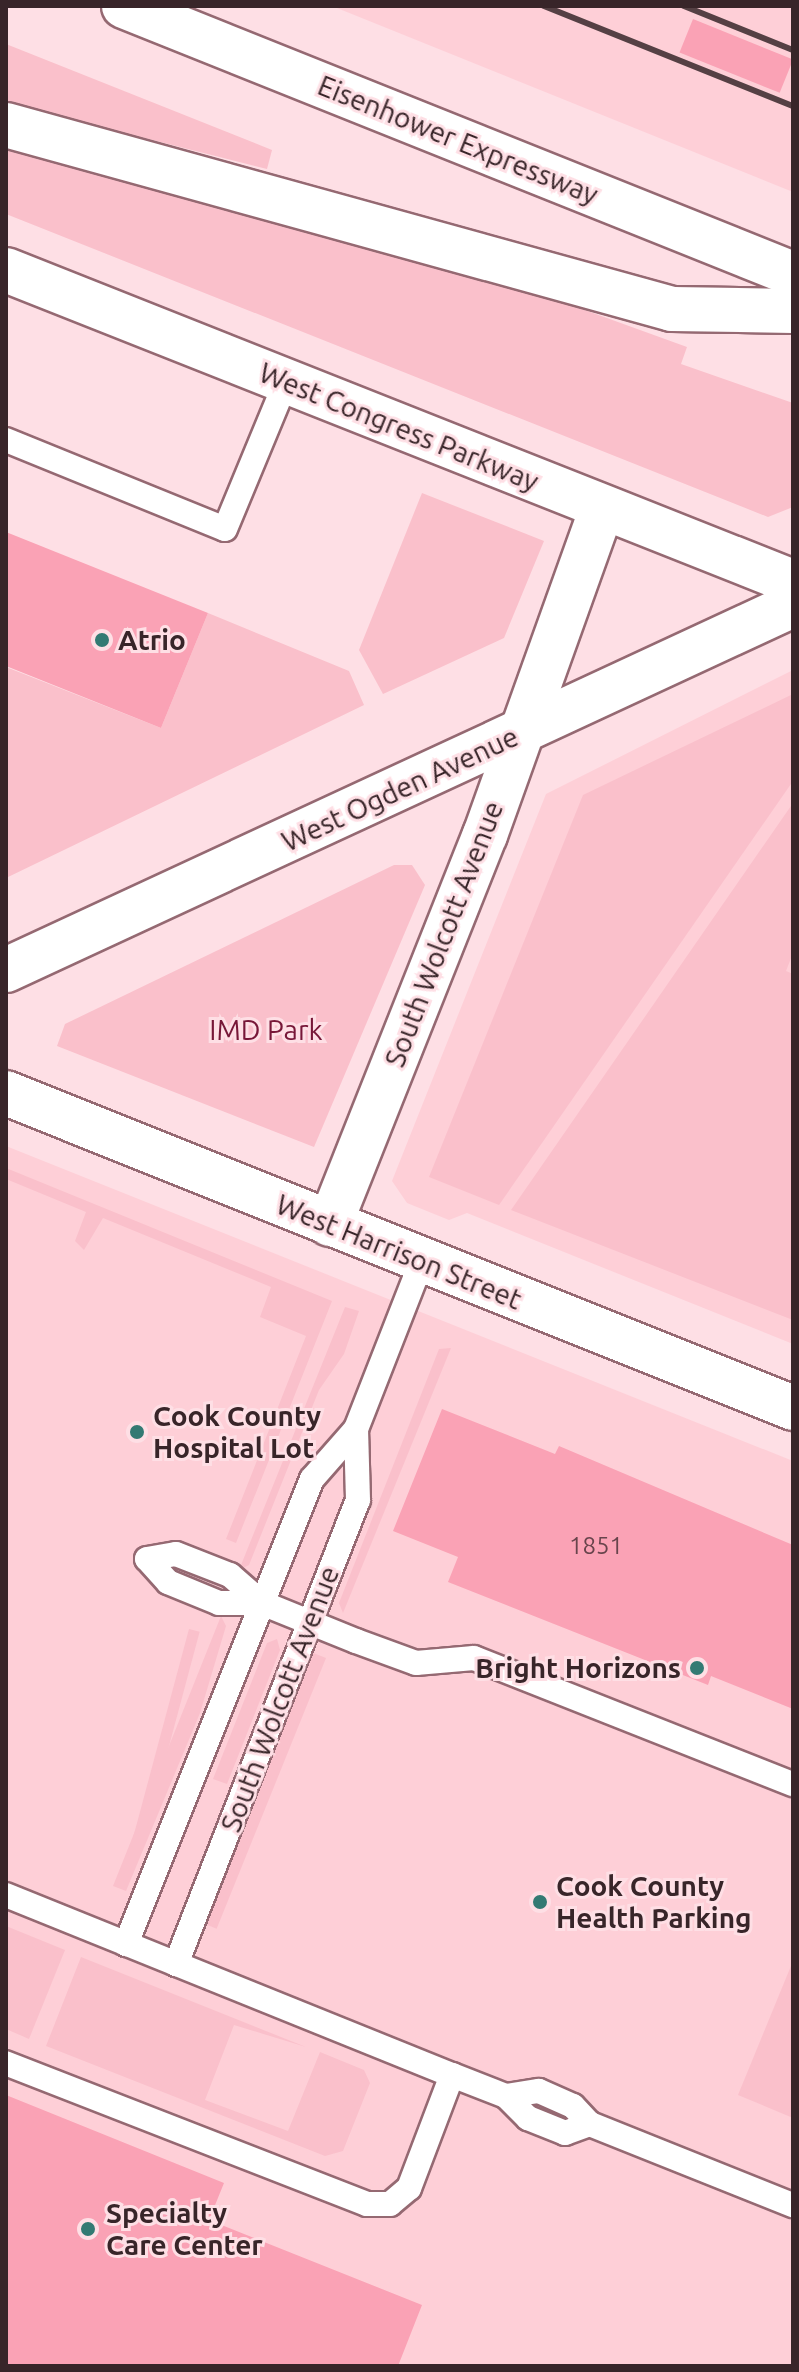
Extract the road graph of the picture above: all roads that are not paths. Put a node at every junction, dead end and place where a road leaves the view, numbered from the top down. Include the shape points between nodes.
1 (124, 6) edge
2 (6, 125) edge
3 (6, 270) edge
4 (793, 274) edge
5 (793, 311) edge
6 (286, 382) junction
7 (6, 440) edge
8 (602, 508) junction
9 (793, 582) edge
10 (793, 605) edge
11 (520, 734) junction
12 (6, 970) edge
13 (6, 1093) edge
14 (330, 1224) junction
15 (422, 1261) junction
16 (793, 1408) edge
17 (356, 1429) junction
18 (262, 1603) junction
19 (310, 1623) junction
20 (793, 1784) edge
21 (6, 1895) edge
22 (126, 1944) junction
23 (176, 1964) junction
24 (6, 2063) edge
25 (452, 2075) junction
26 (793, 2205) edge

1 - 4 main road, Eisenhower Expressway
2 - 5 main road via 672,309
3 - 6 main road, West Congress Parkway
6 - 7 lane via 225,529
6 - 8 main road, West Congress Parkway
8 - 9 main road, West Congress Parkway
8 - 11 main road, South Wolcott Avenue
10 - 11 main road, West Ogden Avenue
11 - 12 main road, West Ogden Avenue
11 - 14 main road, South Wolcott Avenue
13 - 14 main road, West Harrison Street
14 - 15 main road, West Harrison Street
15 - 16 main road, West Harrison Street
15 - 17 lane, South Wolcott Avenue
17 - 18 lane, South Wolcott Avenue via 312,1479
17 - 19 lane, South Wolcott Avenue via 358,1500
18 - 19 lane
18 - 22 lane, South Wolcott Avenue
19 - 20 lane via 416,1663 474,1658
19 - 23 lane, South Wolcott Avenue
21 - 22 lane
22 - 23 lane
23 - 25 lane
24 - 25 lane via 367,2204 390,2204 409,2188
25 - 26 lane via 506,2096 539,2091 573,2106 590,2124

